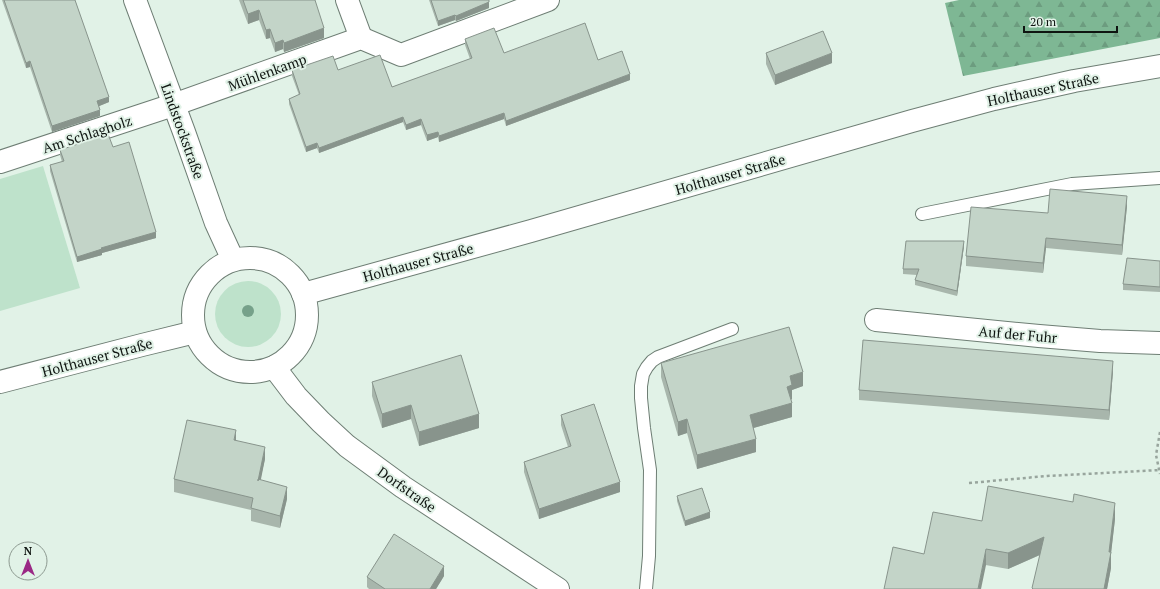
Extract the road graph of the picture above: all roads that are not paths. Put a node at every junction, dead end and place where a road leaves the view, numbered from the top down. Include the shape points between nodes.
1 (135, 0) edge
2 (348, 0) edge
3 (548, 0) edge
4 (361, 38) junction
5 (1160, 66) edge
6 (173, 106) junction
7 (0, 162) edge
8 (1160, 178) edge
9 (922, 214) dead end
10 (233, 260) junction
11 (303, 294) junction
12 (876, 320) dead end
13 (732, 329) dead end
14 (195, 332) junction
15 (1160, 343) edge
16 (274, 367) junction
17 (0, 382) edge
18 (558, 589) edge
19 (646, 589) edge

1 - 6 street, Lindstockstraße
2 - 4 street
3 - 4 street via 401,55
4 - 6 street, Mühlenkamp
5 - 11 street, Holthauser Straße via 1074,81 994,99
6 - 7 street, Am Schlagholz
6 - 10 street, Lindstockstraße via 216,223
8 - 9 lane via 1072,184
10 - 11 street via 266,260 282,268 295,280
10 - 14 street via 208,276 199,288 192,317
11 - 16 street via 306,322 303,336 296,349
12 - 15 street, Auf der Fuhr via 1100,341
13 - 19 lane via 658,357 643,374 641,398 651,490
14 - 16 street via 202,347 226,368 242,372 259,372
14 - 17 street, Holthauser Straße
16 - 18 street, Dorfstraße via 296,396 348,446 403,487

